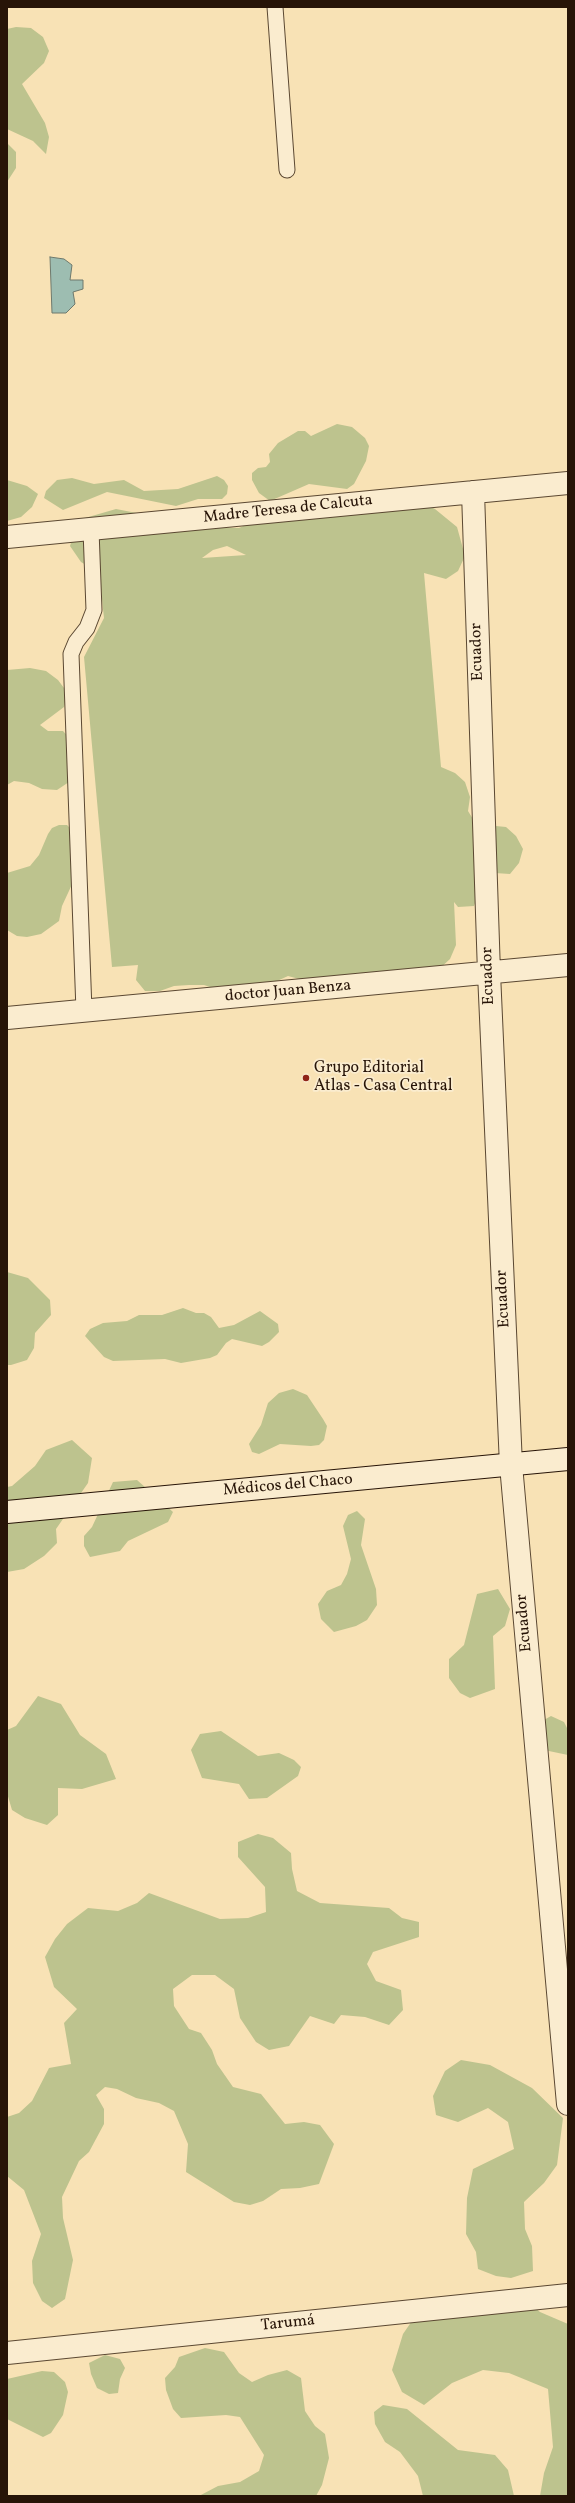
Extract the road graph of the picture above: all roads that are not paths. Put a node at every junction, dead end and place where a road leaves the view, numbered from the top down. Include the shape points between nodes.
1 (274, 7) edge
2 (287, 170) dead end
3 (568, 483) edge
4 (473, 492) junction
5 (91, 530) junction
6 (7, 537) edge
7 (568, 965) edge
8 (489, 973) junction
9 (84, 1011) junction
10 (7, 1018) edge
11 (568, 1459) edge
12 (511, 1465) junction
13 (7, 1512) edge
14 (564, 2012) edge
15 (568, 2104) edge
16 (568, 2295) edge
17 (7, 2353) edge

1 - 2 lane
3 - 4 street, Madre Teresa de Calcuta
4 - 5 street, Madre Teresa de Calcuta
4 - 8 street, Ecuador
5 - 6 street, Madre Teresa de Calcuta
5 - 9 lane via 94,610 87,628 76,642 71,654
7 - 8 street, doctor Juan Benza
8 - 9 street, doctor Juan Benza
8 - 12 street, Ecuador
9 - 10 street, doctor Juan Benza
11 - 12 street, Médicos del Chaco
12 - 13 street, Médicos del Chaco
12 - 14 street, Ecuador
14 - 15 street, Ecuador
16 - 17 street, Tarumá

